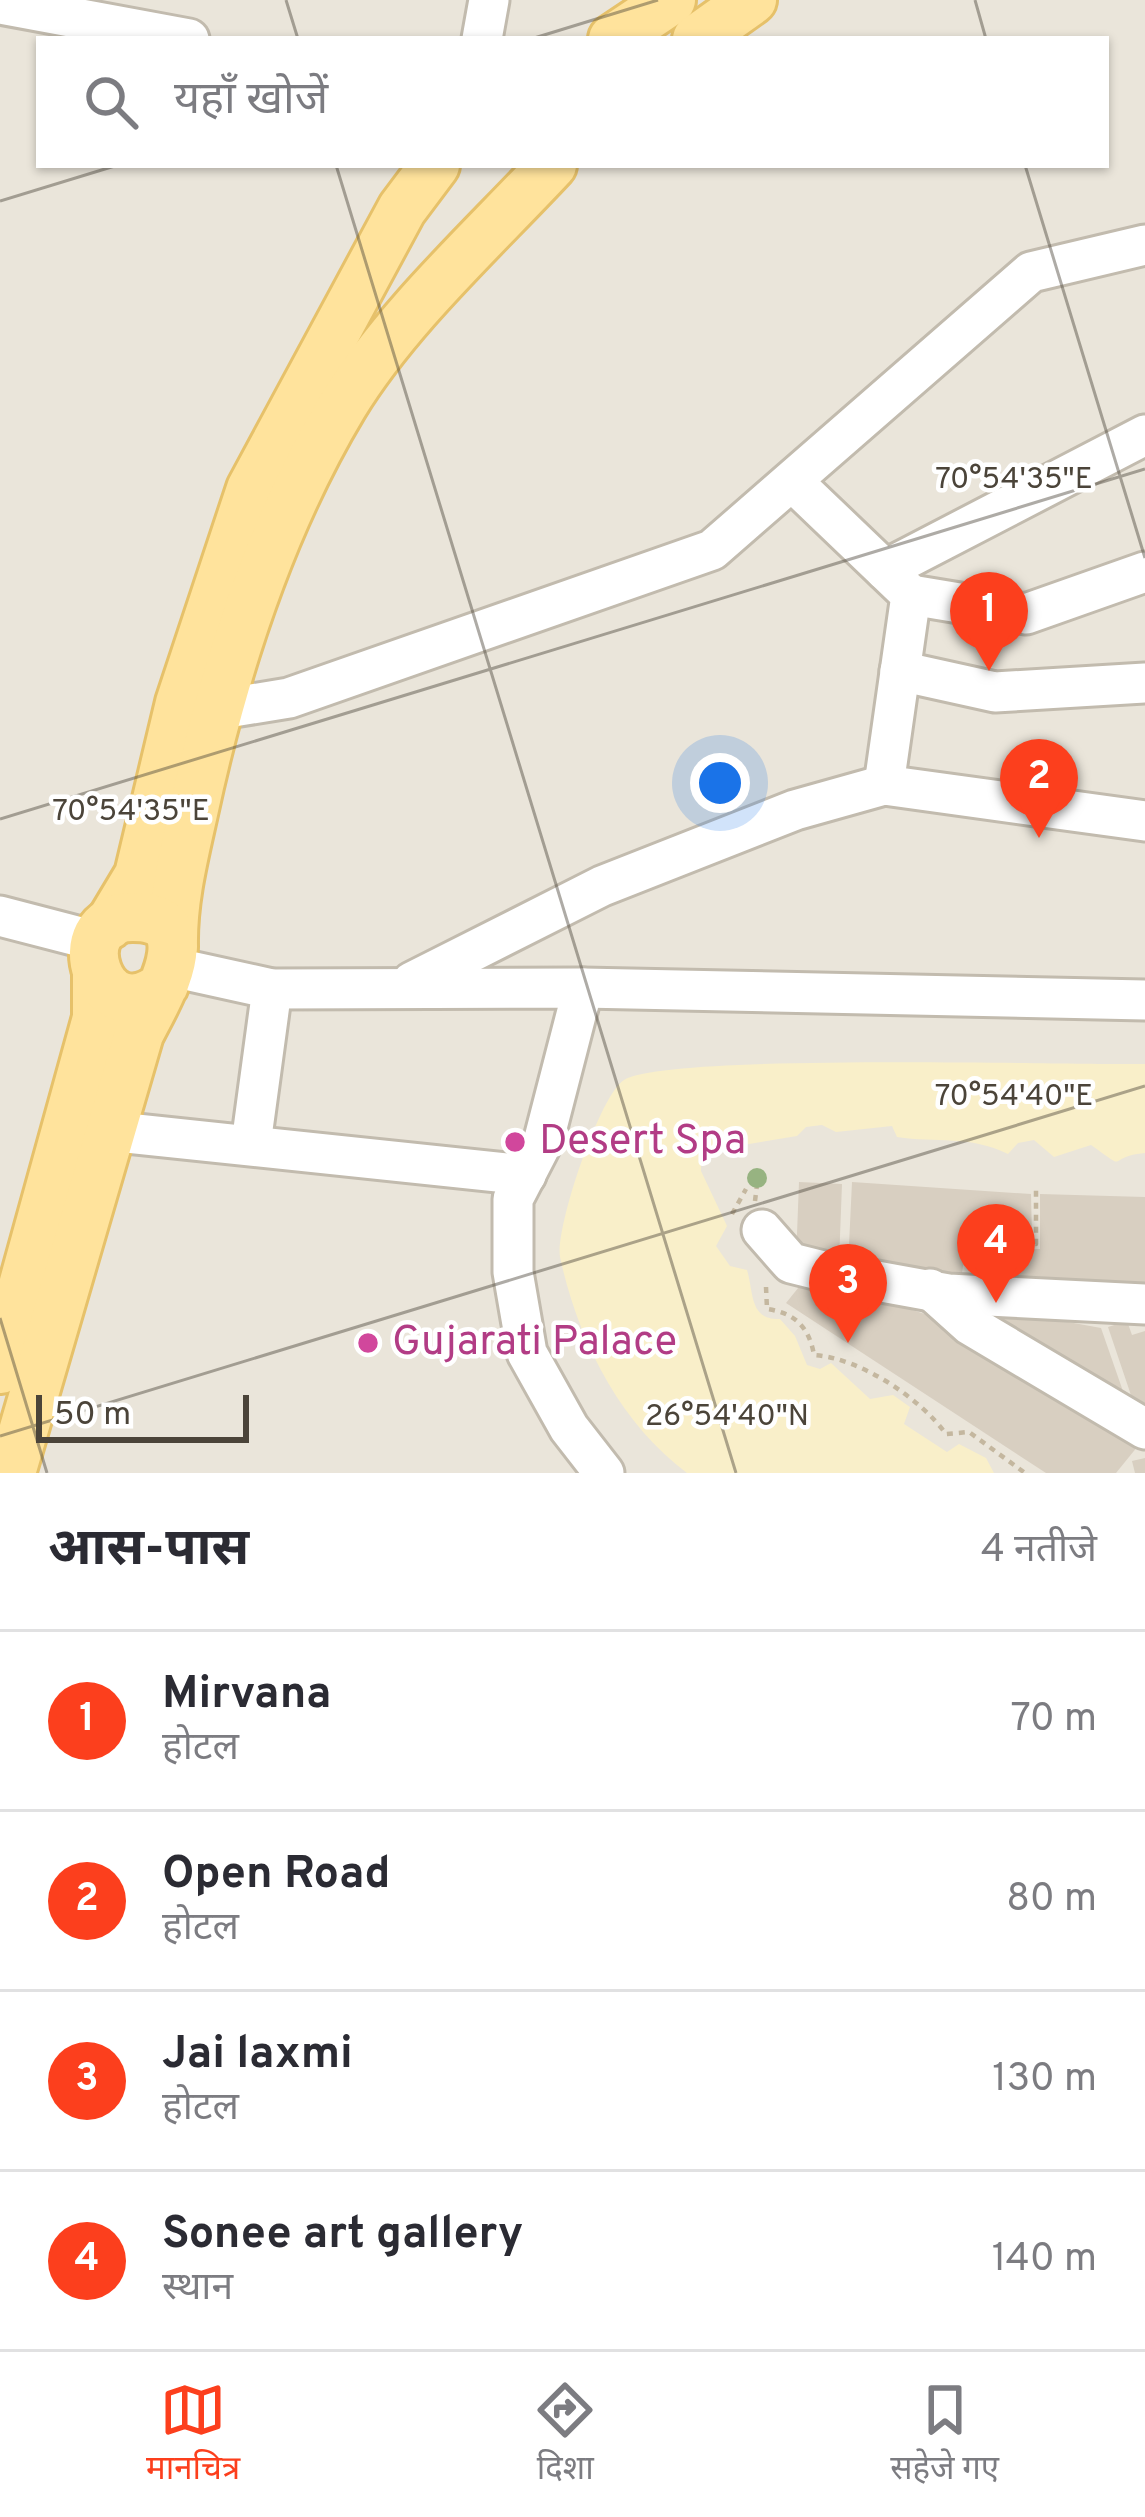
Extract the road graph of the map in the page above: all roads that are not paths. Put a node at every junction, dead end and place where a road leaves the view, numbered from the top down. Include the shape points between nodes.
1 (489, 0) edge
2 (671, 0) edge
3 (752, 0) edge
4 (0, 4) edge
5 (173, 36) edge
6 (483, 36) edge
7 (617, 36) edge
8 (701, 36) edge
9 (432, 168) edge
10 (546, 168) edge
11 (511, 187) edge
12 (401, 208) junction
13 (1145, 245) edge
14 (473, 248) junction
15 (1145, 435) edge
16 (793, 482) junction
17 (1145, 572) edge
18 (898, 583) junction
19 (900, 671) junction
20 (1145, 683) edge
21 (215, 710) junction
22 (884, 785) junction
23 (1145, 821) edge
24 (0, 916) edge
25 (100, 947) junction
26 (170, 966) junction
27 (401, 987) junction
28 (583, 988) junction
29 (272, 989) junction
30 (1145, 1000) edge
31 (108, 1131) junction
32 (251, 1144) junction
33 (526, 1174) junction
34 (747, 1229) road end
35 (946, 1292) junction
36 (1145, 1304) edge
37 (0, 1369) edge
38 (1145, 1429) edge
39 (11, 1473) edge
40 (604, 1473) edge

1 - 6 street
2 - 7 main road
3 - 8 main road
4 - 5 street
9 - 12 main road
10 - 11 main road
11 - 14 main road
12 - 14 main road via 407,252 423,264 443,266
12 - 25 main road via 250,489 180,703 139,875
13 - 16 street via 1031,272
14 - 21 main road via 345,402 289,509
15 - 18 street
16 - 18 street
16 - 21 street via 712,550 289,698
17 - 18 street via 1026,614
18 - 19 street
19 - 20 street via 995,692
19 - 22 street
21 - 26 main road via 176,895
22 - 23 street
22 - 27 street via 795,810 602,886
24 - 25 street
25 - 26 main road via 121,918 146,919 158,925
25 - 26 main road via 115,994 128,998 153,993
25 - 37 main road via 97,1018
26 - 29 street
26 - 31 main road
27 - 28 street
27 - 29 street
28 - 30 street
28 - 33 street via 544,1139
29 - 32 street
31 - 32 street
31 - 39 main road
32 - 33 street
33 - 40 street via 513,1199 512,1272 527,1353
34 - 35 street via 791,1263
35 - 36 street
35 - 38 street via 970,1324

